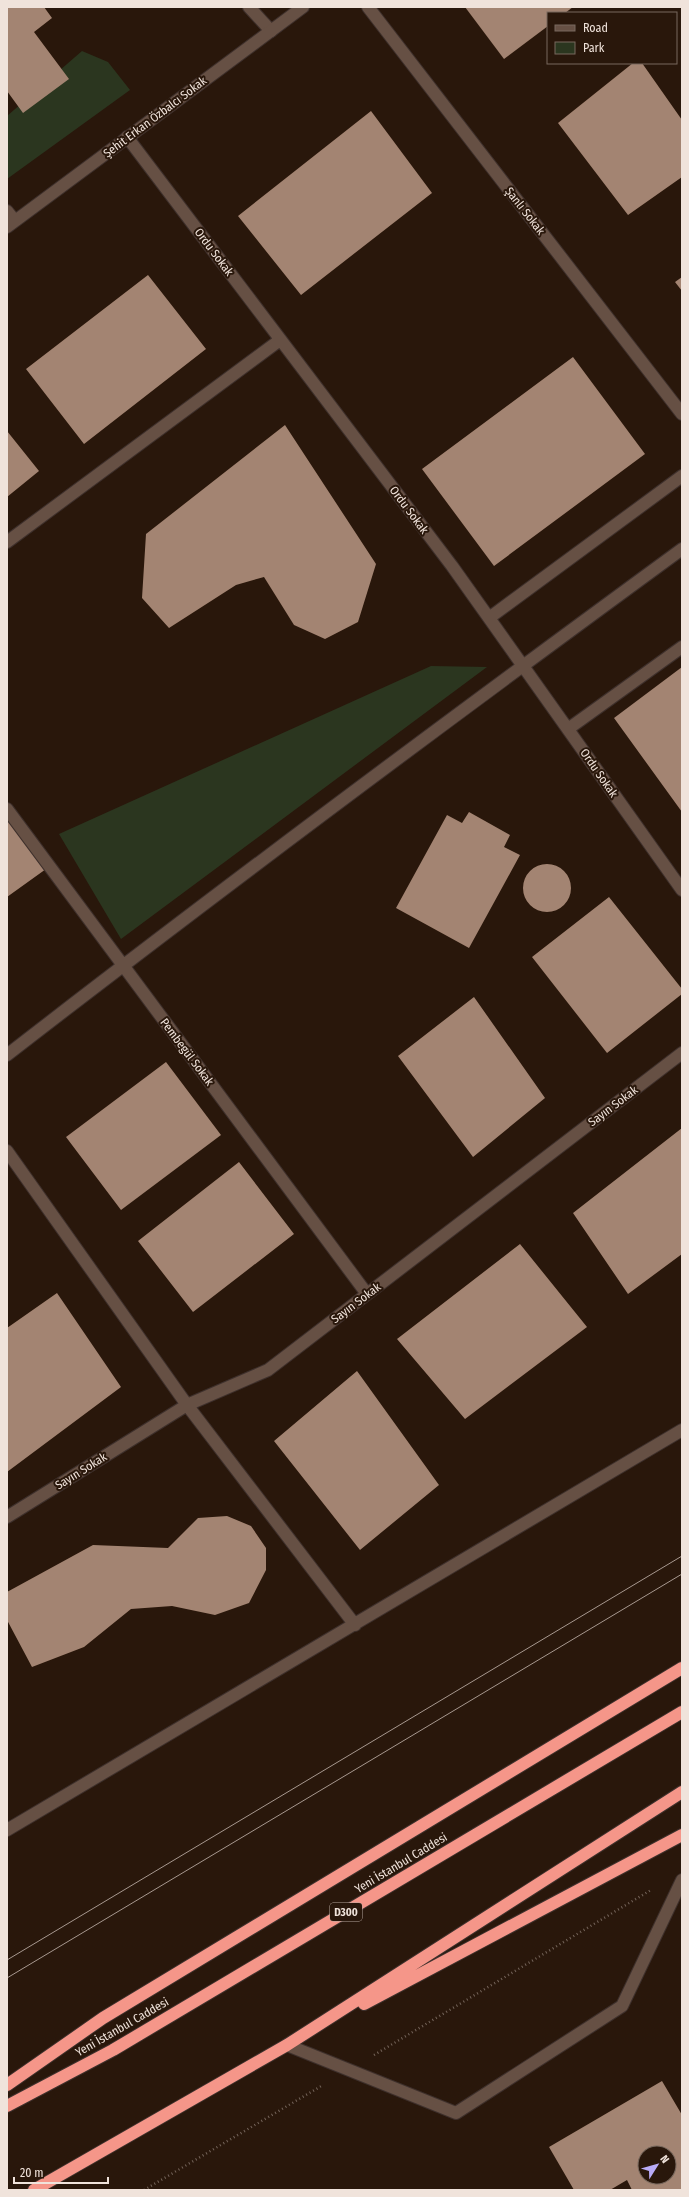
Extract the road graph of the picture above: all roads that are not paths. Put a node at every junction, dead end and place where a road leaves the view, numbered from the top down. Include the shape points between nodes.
1 (249, 7) edge
2 (303, 7) edge
3 (368, 7) edge
4 (271, 31) junction
5 (127, 137) junction
6 (7, 211) edge
7 (11, 224) edge
8 (280, 340) junction
9 (682, 414) edge
10 (682, 476) edge
11 (7, 542) edge
12 (682, 549) edge
13 (489, 618) junction
14 (682, 647) edge
15 (523, 665) junction
16 (568, 729) junction
17 (7, 809) edge
18 (682, 890) edge
19 (123, 965) junction
20 (682, 1053) edge
21 (7, 1054) edge
22 (7, 1151) edge
23 (367, 1294) junction
24 (187, 1404) junction
25 (682, 1430) edge
26 (7, 1517) edge
27 (355, 1625) junction
28 (682, 1668) edge
29 (682, 1712) edge
30 (682, 1792) edge
31 (7, 1830) edge
32 (682, 1835) edge
33 (682, 1880) edge
34 (287, 2045) junction
35 (7, 2085) edge
36 (7, 2106) edge
37 (34, 2190) edge

1 - 4 street
2 - 4 street, Şehit Erkan Özbalcı Sokak
3 - 9 street, Şanlı Sokak
4 - 5 street, Şehit Erkan Özbalcı Sokak
5 - 7 street, Şehit Erkan Özbalcı Sokak
5 - 8 street, Ordu Sokak
6 - 7 street
8 - 11 street
8 - 13 street, Ordu Sokak
10 - 13 street
12 - 15 street
13 - 15 street, Ordu Sokak
14 - 16 street
15 - 16 street, Ordu Sokak
15 - 19 street
16 - 18 street, Ordu Sokak
17 - 19 street, Pembegül Sokak
19 - 21 street
19 - 23 street, Pembegül Sokak
20 - 23 street, Sayın Sokak
22 - 24 street
23 - 24 street, Sayın Sokak via 268,1370
24 - 26 street, Sayın Sokak
24 - 27 street
25 - 27 street
27 - 31 street
28 - 35 highway via 103,2018
29 - 36 highway, Yeni İstanbul Caddesi / D300 via 113,2050
30 - 34 highway
32 - 34 highway
33 - 34 street via 622,2006 456,2113
34 - 37 highway

